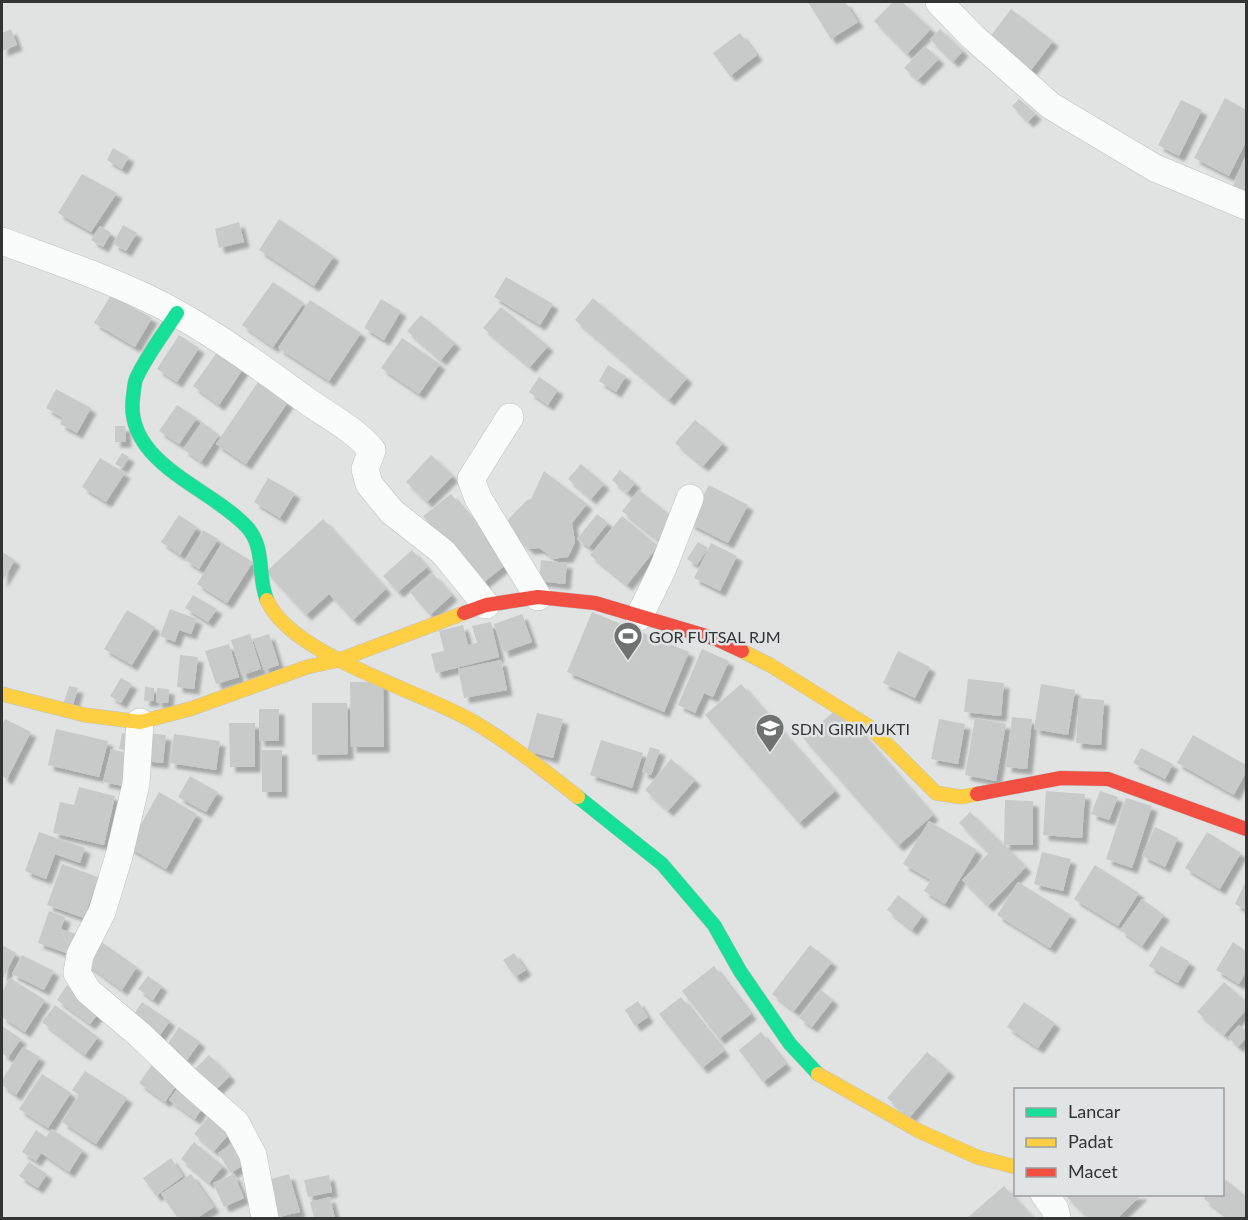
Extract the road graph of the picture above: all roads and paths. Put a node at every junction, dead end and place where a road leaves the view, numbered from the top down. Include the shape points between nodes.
1 (939, 2) edge
2 (1246, 206) edge
3 (2, 241) edge
4 (177, 313) junction
5 (510, 417) dead end
6 (690, 498) dead end
7 (538, 597) junction
8 (486, 605) junction
9 (639, 617) junction
10 (339, 660) junction
11 (2, 694) edge
12 (140, 722) junction
13 (1246, 829) edge
14 (1014, 1166) edge
15 (1045, 1196) edge
16 (265, 1218) edge
17 (1057, 1218) edge

1 - 2 street via 1051,106 1155,168
3 - 4 street
4 - 8 street via 228,343 365,442 372,450 365,469 369,484 392,512 443,552
4 - 10 street via 135,380 131,411 141,440 174,473 248,528 260,552 262,591 270,607 292,631
5 - 7 street via 471,479 478,498
6 - 9 street
7 - 8 street
7 - 9 street via 595,603
8 - 10 street
9 - 13 street via 716,639 779,670 870,727 936,793 961,797 1061,778 1108,779
10 - 12 street
10 - 14 street via 473,721 537,765 662,864 714,925 790,1044 819,1075 919,1131 977,1156
11 - 12 street via 85,715
12 - 16 street via 136,784 118,856 102,912 80,955 77,973 88,991 236,1123 253,1155
15 - 17 street

